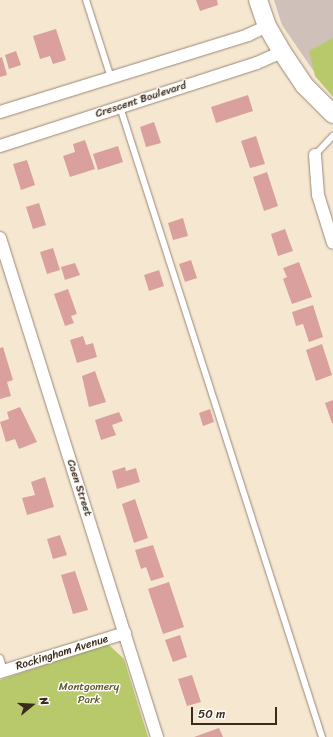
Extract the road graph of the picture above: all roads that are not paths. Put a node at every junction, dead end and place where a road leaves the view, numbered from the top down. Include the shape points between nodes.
1 (86, 0) edge
2 (258, 0) edge
3 (267, 26) junction
4 (282, 52) junction
5 (111, 78) junction
6 (120, 107) junction
7 (0, 112) edge
8 (333, 114) edge
9 (333, 136) edge
10 (0, 146) edge
11 (315, 154) joint
12 (0, 238) edge
13 (333, 243) edge
14 (125, 633) junction
15 (0, 658) edge
16 (2, 671) edge
17 (157, 737) edge
18 (322, 737) edge

1 - 5 lane
2 - 3 main road
3 - 4 main road
3 - 5 street via 248,35
4 - 6 street, Crescent Boulevard via 257,63
4 - 8 main road via 304,85
5 - 7 street
6 - 10 street, Crescent Boulevard
6 - 18 lane
9 - 11 lane
11 - 13 street via 318,195
12 - 14 street, Caen Street
14 - 16 street, Rockingham Avenue
14 - 17 street, Caen Street
15 - 16 lane

